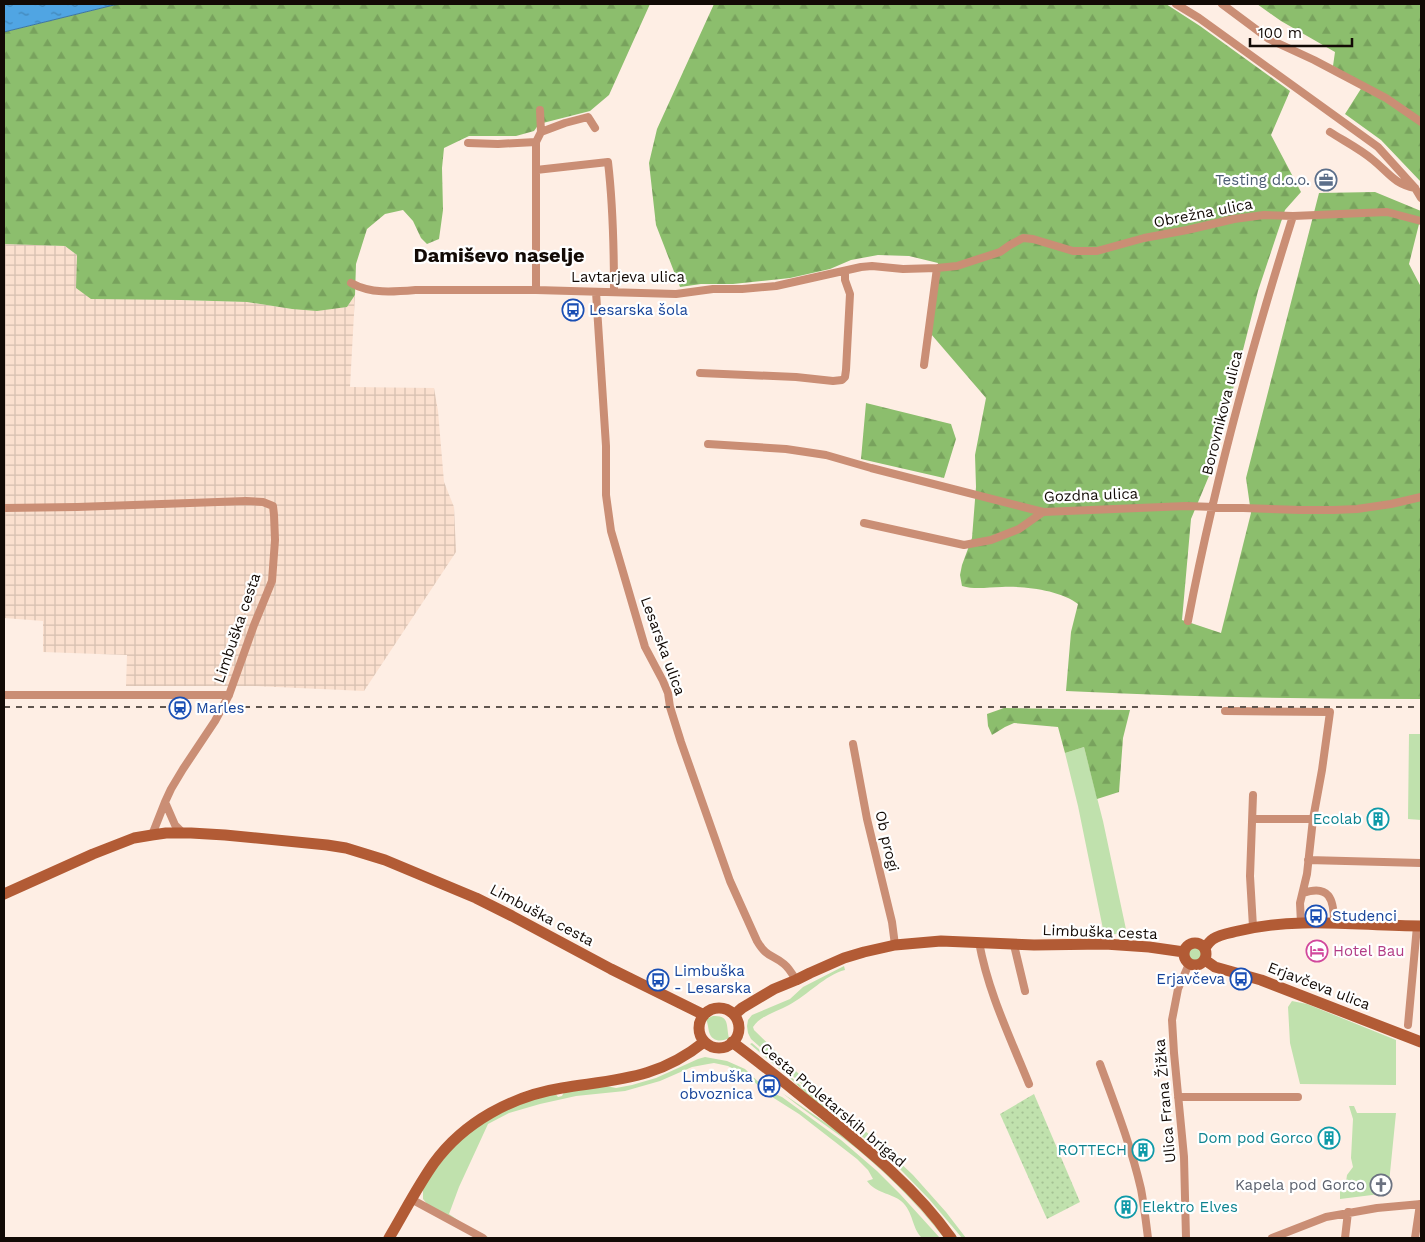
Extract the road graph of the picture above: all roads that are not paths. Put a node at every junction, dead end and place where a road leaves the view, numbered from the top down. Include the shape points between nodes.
1 (1176, 4) edge
2 (1222, 4) edge
3 (540, 110) dead end
4 (1421, 122) edge
5 (595, 128) dead end
6 (541, 132) junction
7 (1330, 132) dead end
8 (536, 142) junction
9 (468, 143) dead end
10 (536, 170) junction
11 (1415, 188) junction
12 (1421, 198) edge
13 (1293, 216) junction
14 (1421, 221) edge
15 (1023, 238) joint
16 (937, 268) junction
17 (845, 271) junction
18 (350, 283) dead end
19 (536, 290) junction
20 (596, 292) junction
21 (614, 292) junction
22 (924, 365) dead end
23 (700, 373) dead end
24 (708, 444) dead end
25 (1421, 497) edge
26 (1213, 506) junction
27 (4, 508) edge
28 (1043, 512) junction
29 (864, 523) dead end
30 (1188, 620) dead end
31 (4, 695) edge
32 (230, 695) junction
33 (1225, 711) dead end
34 (853, 744) dead end
35 (1253, 796) dead end
36 (165, 802) junction
37 (1252, 819) junction
38 (1313, 819) junction
39 (183, 832) junction
40 (152, 835) junction
41 (1308, 860) junction
42 (1421, 863) edge
43 (1303, 893) junction
44 (4, 894) edge
45 (1334, 922) junction
46 (1301, 923) junction
47 (1419, 926) edge
48 (1253, 927) junction
49 (979, 942) junction
50 (896, 945) junction
51 (1014, 945) junction
52 (1205, 948) junction
53 (1184, 952) junction
54 (1206, 960) junction
55 (1189, 964) junction
56 (796, 980) junction
57 (1025, 991) dead end
58 (704, 1015) junction
59 (734, 1015) junction
60 (1408, 1025) dead end
61 (704, 1042) junction
62 (732, 1042) junction
63 (1421, 1042) edge
64 (1100, 1064) dead end
65 (1029, 1084) dead end
66 (1178, 1097) junction
67 (1298, 1097) dead end
68 (411, 1199) junction
69 (1421, 1204) edge
70 (1348, 1212) junction
71 (1286, 1235) edge
72 (389, 1238) edge
73 (484, 1238) edge
74 (951, 1238) edge
75 (1148, 1238) edge
76 (1186, 1238) edge
77 (1272, 1238) edge
78 (1345, 1238) edge
79 (1416, 1238) edge

1 - 11 street via 1378,147
2 - 4 street via 1269,39 1386,98
3 - 6 street
5 - 6 street via 588,117
6 - 8 street
7 - 11 street via 1373,159 1397,182
8 - 9 street
8 - 10 street
10 - 19 street
10 - 21 street via 608,162
11 - 12 street
13 - 14 street, Obrežna ulica via 1387,212
13 - 15 street, Obrežna ulica via 1234,219 1097,251 1073,251
13 - 26 street, Borovnikova ulica via 1251,353
15 - 16 street, Lavtarjeva ulica via 978,260
16 - 17 street, Lavtarjeva ulica via 903,270 872,266
16 - 22 street
17 - 21 street, Lavtarjeva ulica via 742,289 676,294
17 - 23 street via 850,294 846,370 842,380
18 - 19 street, Lavtarjeva ulica via 373,292
19 - 20 street, Lavtarjeva ulica
20 - 21 street, Lavtarjeva ulica
20 - 56 street, Lesarska ulica via 609,521 645,647 666,687 681,742 730,881 757,941 762,950 784,964
24 - 28 street, Gozdna ulica via 826,455
25 - 26 street, Gozdna ulica via 1334,510
26 - 28 street, Gozdna ulica
26 - 30 street, Borovnikova ulica
27 - 32 street, Limbuška cesta via 246,501 273,506 272,581
28 - 29 street via 1019,529 991,540 964,545
31 - 32 street
32 - 36 street, Limbuška cesta
33 - 38 street via 1330,712
34 - 50 street, Ob progi
35 - 37 street
36 - 39 street via 175,825
36 - 40 street, Limbuška cesta
37 - 38 street
37 - 48 street via 1250,876
38 - 41 street
39 - 40 main road, Limbuška cesta
39 - 58 main road, Limbuška cesta via 320,844 386,860 476,898
40 - 44 main road, Limbuška cesta via 134,838 93,854
41 - 42 street
41 - 43 street
43 - 45 street via 1313,889 1325,892 1331,898
43 - 46 street
45 - 46 main road, Limbuška cesta
45 - 47 main road, Limbuška cesta
46 - 48 main road, Limbuška cesta
47 - 60 street
48 - 52 main road, Limbuška cesta via 1222,935
49 - 50 main road, Limbuška cesta
49 - 51 main road, Limbuška cesta
49 - 65 street via 994,998
50 - 56 main road, Limbuška cesta via 844,958
51 - 53 main road, Limbuška cesta via 1124,945
51 - 57 street
52 - 53 main road, Limbuška cesta via 1199,943 1192,943
52 - 54 main road
53 - 55 main road
54 - 55 main road via 1198,966
54 - 63 main road, Erjavčeva ulica via 1215,967 1261,980
55 - 66 street, Ulica Frana Žižka via 1178,989 1172,1020
56 - 59 main road, Limbuška cesta via 774,989
58 - 59 main road via 718,1008
58 - 61 main road via 699,1025
59 - 62 main road via 738,1032
61 - 62 main road via 718,1048
61 - 68 main road via 663,1068 632,1077 560,1088 526,1097 493,1112 455,1139 435,1162
62 - 74 main road, Cesta Proletarskih brigad via 867,1149 912,1192
64 - 75 street via 1141,1188
66 - 67 street
66 - 76 street, Ulica Frana Žižka via 1184,1157
68 - 72 main road
68 - 73 street
69 - 70 street
69 - 79 street
70 - 71 street via 1326,1217
70 - 78 street
71 - 77 street

